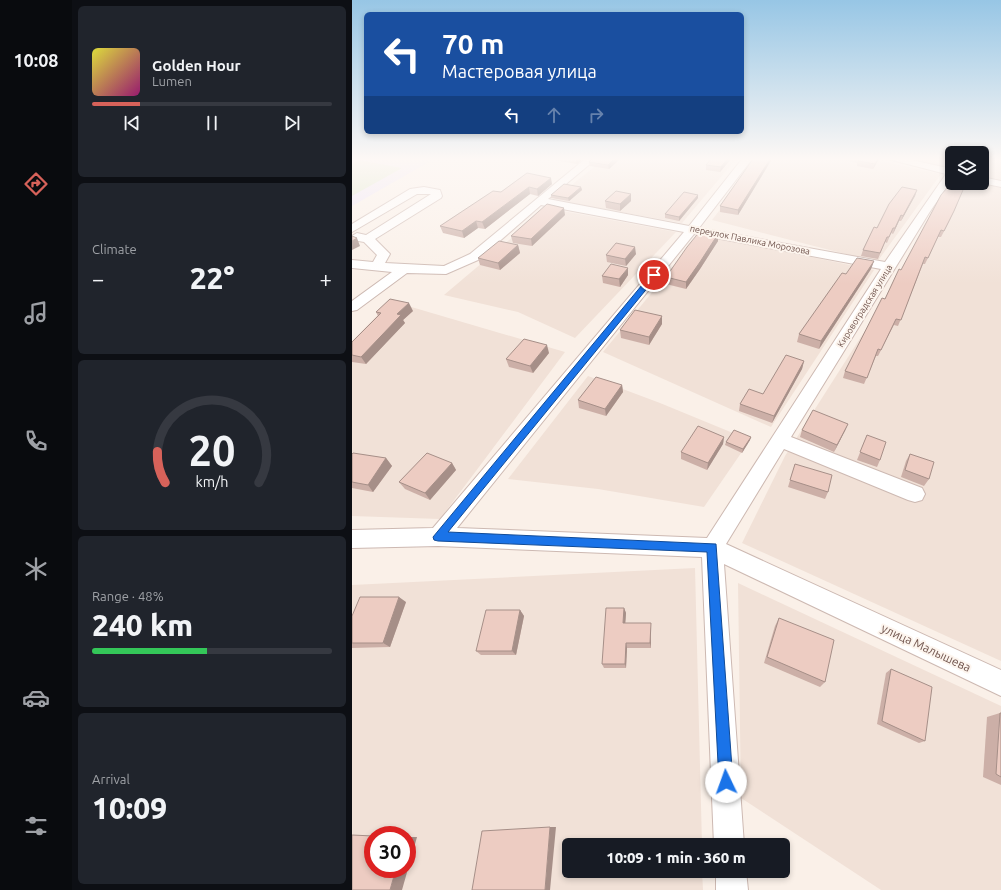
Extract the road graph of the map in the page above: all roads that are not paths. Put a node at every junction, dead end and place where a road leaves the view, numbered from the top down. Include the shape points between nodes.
1 (398, 201) edge
2 (429, 201) edge
3 (539, 201) joint
4 (714, 201) edge
5 (932, 201) edge
6 (352, 228) edge
7 (692, 229) junction
8 (352, 236) edge
9 (368, 239) junction
10 (352, 264) edge
11 (376, 267) junction
12 (890, 267) junction
13 (404, 269) junction
14 (352, 307) edge
15 (780, 440) junction
16 (915, 494) dead end
17 (438, 537) junction
18 (352, 539) edge
19 (712, 548) junction
20 (1001, 683) edge
21 (729, 838) edge
22 (731, 878) edge
23 (732, 890) edge

1 - 6 street
2 - 9 street
3 - 7 street, переулок Павлика Морозова
3 - 13 street via 474,257 446,270
4 - 7 street
5 - 12 street, Кировоградская улица
7 - 12 street, переулок Павлика Морозова
7 - 17 street
8 - 9 street
9 - 11 street via 384,254
10 - 11 street
11 - 13 street
12 - 15 street, Кировоградская улица
13 - 14 street
15 - 16 street
15 - 19 street, Кировоградская улица
17 - 18 street
17 - 19 street
19 - 20 street, улица Малышева
19 - 21 street
22 - 23 street

